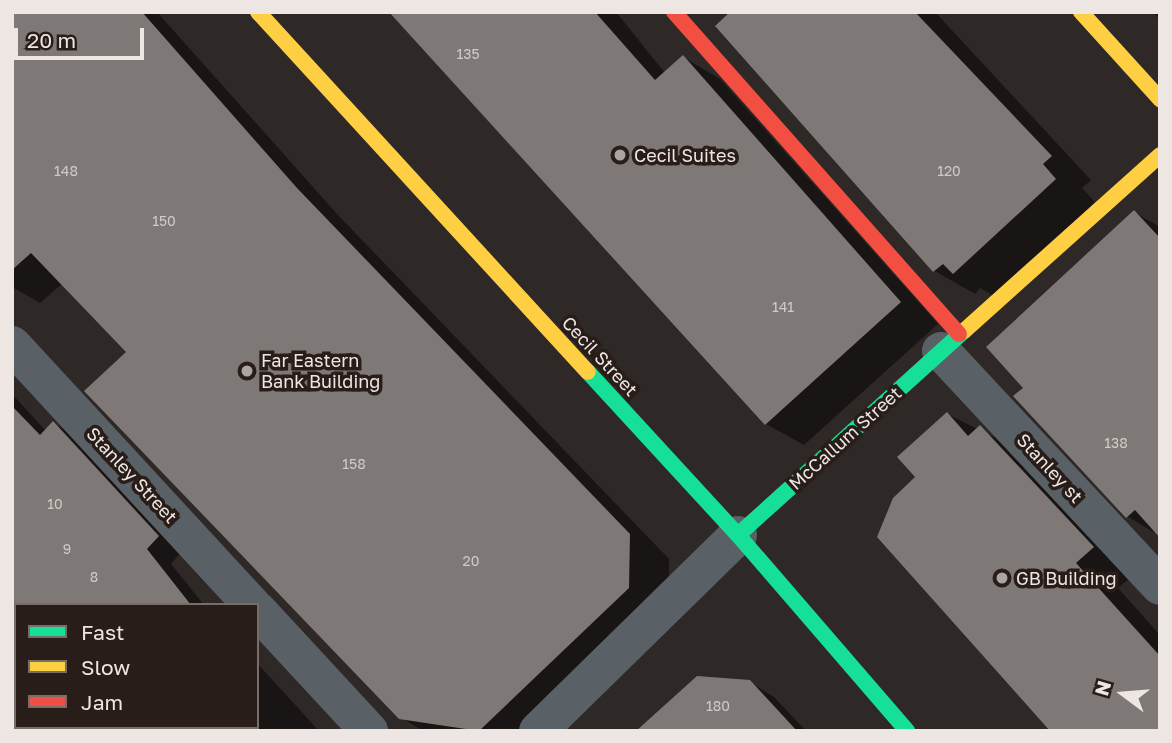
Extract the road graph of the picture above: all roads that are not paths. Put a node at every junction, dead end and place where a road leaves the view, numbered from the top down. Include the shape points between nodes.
1 (258, 12) edge
2 (674, 12) edge
3 (1081, 12) edge
4 (1160, 99) edge
5 (1160, 155) edge
6 (950, 343) junction
7 (12, 345) edge
8 (738, 535) junction
9 (1160, 586) edge
10 (251, 603) edge
11 (259, 612) edge
12 (369, 731) edge
13 (538, 731) edge
14 (907, 731) edge

1 - 8 main road, Cecil Street
2 - 6 main road
3 - 4 main road
5 - 6 main road, McCallum Street
6 - 8 main road, McCallum Street
6 - 9 street, Stanley st
7 - 10 street, Stanley Street
8 - 13 street, McCallum Street
8 - 14 main road, Cecil Street
11 - 12 street

